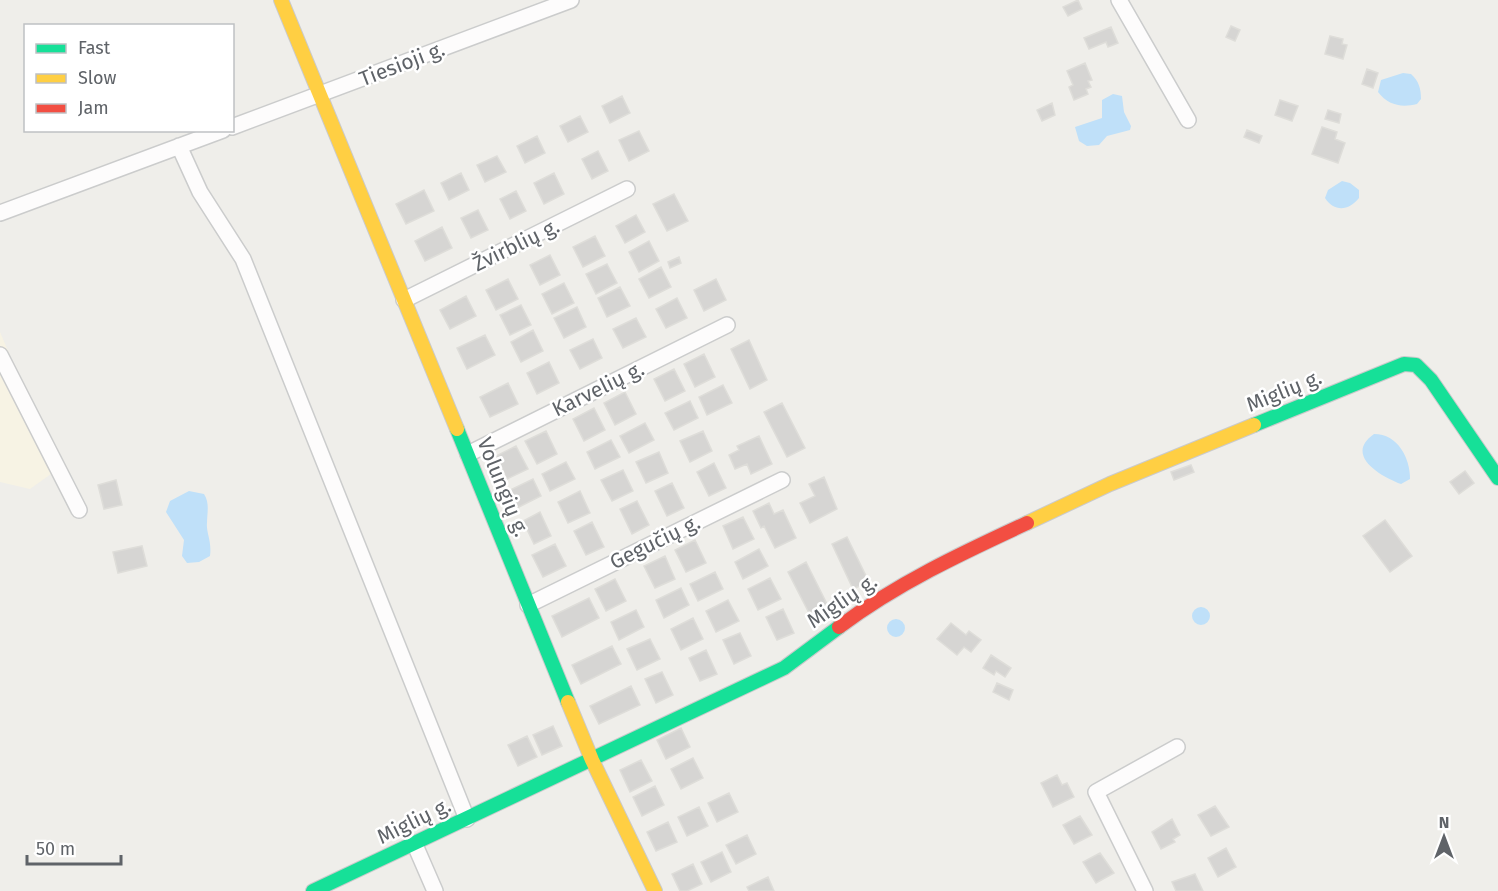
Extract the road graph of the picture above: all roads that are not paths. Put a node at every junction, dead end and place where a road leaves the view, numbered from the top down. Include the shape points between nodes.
1 (281, 0) edge
2 (571, 0) edge
3 (1119, 0) edge
4 (321, 94) junction
5 (1188, 120) dead end
6 (234, 126) edge
7 (218, 132) edge
8 (179, 146) junction
9 (627, 189) dead end
10 (0, 213) edge
11 (404, 300) junction
12 (728, 325) dead end
13 (0, 355) edge
14 (468, 454) junction
15 (1498, 478) edge
16 (782, 480) dead end
17 (79, 510) dead end
18 (528, 605) junction
19 (1177, 747) dead end
20 (592, 760) junction
21 (467, 819) junction
22 (415, 845) junction
23 (313, 891) edge
24 (435, 891) edge
25 (655, 891) edge
26 (1144, 891) edge

1 - 4 street, Volungių g.
2 - 4 street, Tiesioji g.
3 - 5 street
4 - 6 street, Tiesioji g.
4 - 11 street, Volungių g.
7 - 8 street
8 - 10 street
8 - 21 street via 200,192 243,259
9 - 11 street, Žvirblių g.
11 - 14 street, Volungių g.
12 - 14 street, Karvelių g.
13 - 17 street
14 - 18 street, Volungių g.
15 - 20 street, Miglių g. via 1431,381 1416,365 1404,364 1110,484 952,558 861,610 784,668
16 - 18 street, Gegučių g.
18 - 20 street, Volungių g.
19 - 26 street via 1096,792
20 - 21 street, Miglių g.
20 - 25 street, Volungių g.
21 - 22 street, Miglių g.
22 - 23 street, Miglių g.
22 - 24 street

